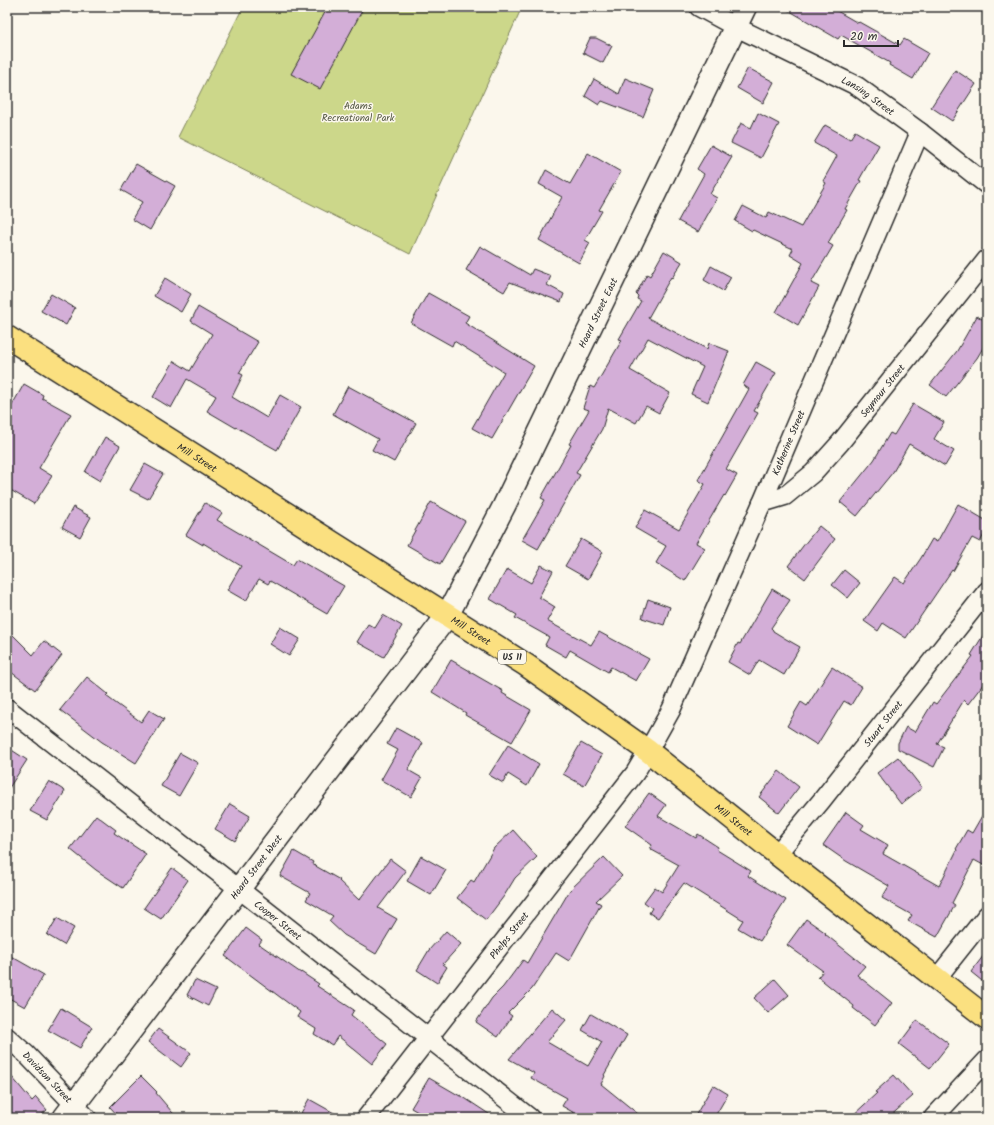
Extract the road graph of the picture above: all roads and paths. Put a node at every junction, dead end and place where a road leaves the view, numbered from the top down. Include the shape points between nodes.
1 (699, 7) edge
2 (745, 7) edge
3 (736, 26) junction
4 (920, 132) junction
5 (987, 185) edge
6 (987, 259) edge
7 (7, 337) edge
8 (762, 503) junction
9 (987, 591) edge
10 (447, 616) junction
11 (7, 708) edge
12 (648, 751) junction
13 (777, 854) junction
14 (239, 889) junction
15 (987, 915) edge
16 (937, 978) junction
17 (987, 1018) edge
18 (7, 1037) edge
19 (429, 1039) junction
20 (987, 1060) edge
21 (75, 1114) edge
22 (366, 1118) edge
23 (530, 1118) edge
24 (933, 1118) edge

1 - 3 street, Lansing Street
2 - 3 street, Hoard Street East
3 - 4 street, Lansing Street via 857,86
3 - 10 street, Hoard Street East via 504,506
4 - 5 street, Lansing Street
4 - 8 street, Katherine Street
6 - 8 street, Seymour Street via 840,443 813,473 785,496
7 - 10 highway, Mill Street / US 11
8 - 12 street, Katherine Street via 671,710
9 - 13 street, Stuart Street
10 - 12 highway, Mill Street / US 11 via 526,665
10 - 14 street, Hoard Street West
11 - 14 street, Cooper Street
12 - 13 highway, Mill Street / US 11
12 - 19 street, Phelps Street
13 - 16 highway, Mill Street / US 11
14 - 19 street, Cooper Street
14 - 21 street, Hoard Street West
15 - 16 street
16 - 17 highway, Mill Street / US 11
18 - 21 street, Davidson Street via 26,1054
19 - 22 street, Phelps Street
19 - 23 street, Cooper Street
20 - 24 street

